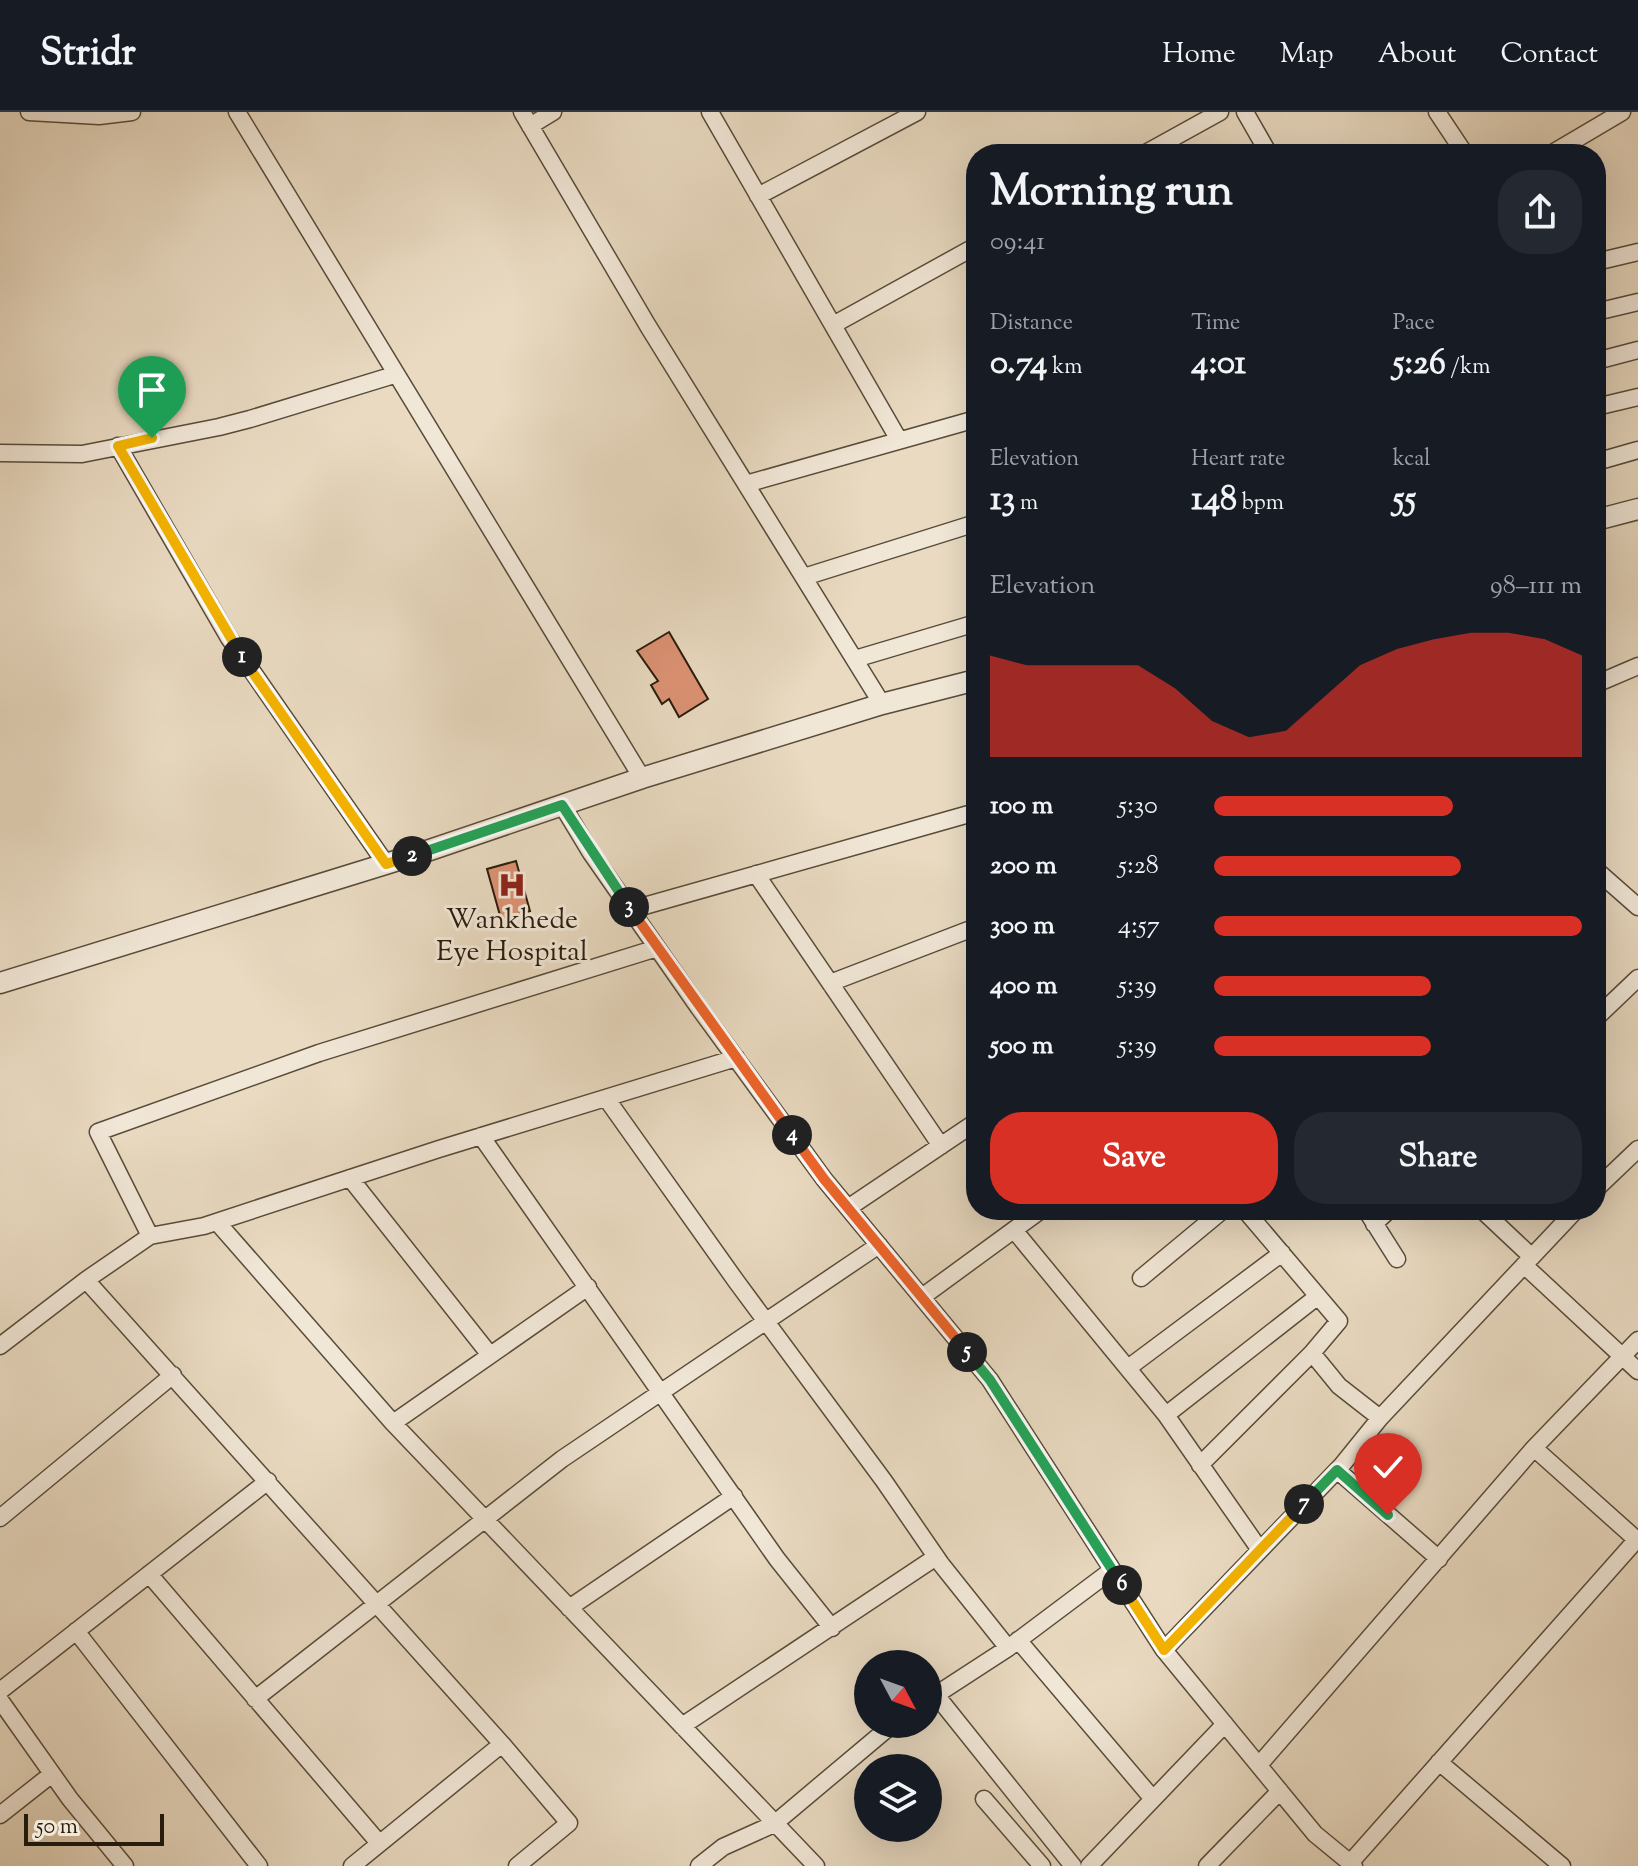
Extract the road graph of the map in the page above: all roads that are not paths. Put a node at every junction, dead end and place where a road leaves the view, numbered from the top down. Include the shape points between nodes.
1 (29, 112) edge
2 (132, 112) edge
3 (237, 112) edge
4 (553, 112) edge
5 (710, 112) edge
6 (917, 112) edge
7 (1220, 112) edge
8 (1245, 112) edge
9 (1437, 112) edge
10 (1622, 112) edge
11 (526, 119) edge
12 (1594, 119) edge
13 (1162, 144) edge
14 (1263, 144) edge
15 (1458, 144) edge
16 (1563, 144) edge
17 (758, 196) junction
18 (966, 252) edge
19 (1638, 252) edge
20 (1606, 260) edge
21 (1638, 302) edge
22 (1606, 310) edge
23 (833, 325) junction
24 (1638, 350) edge
25 (1606, 358) edge
26 (394, 375) junction
27 (1638, 397) edge
28 (1606, 405) edge
29 (966, 422) edge
30 (899, 440) junction
31 (118, 446) junction
32 (1638, 450) edge
33 (0, 453) edge
34 (1606, 459) edge
35 (746, 484) junction
36 (1638, 509) edge
37 (1606, 517) edge
38 (966, 526) edge
39 (804, 577) junction
40 (966, 626) edge
41 (855, 659) junction
42 (1638, 666) edge
43 (1606, 680) edge
44 (966, 683) edge
45 (882, 704) junction
46 (642, 778) junction
47 (562, 805) junction
48 (966, 815) edge
49 (386, 864) junction
50 (756, 874) junction
51 (1606, 879) edge
52 (1638, 907) edge
53 (630, 910) junction
54 (966, 931) edge
55 (657, 948) junction
56 (1638, 978) edge
57 (0, 983) edge
58 (830, 983) junction
59 (1606, 1008) edge
60 (736, 1058) junction
61 (606, 1098) junction
62 (966, 1129) edge
63 (481, 1136) junction
64 (941, 1146) junction
65 (1638, 1149) edge
66 (350, 1178) junction
67 (1606, 1179) edge
68 (848, 1208) junction
69 (1028, 1220) edge
70 (1211, 1220) edge
71 (1254, 1220) edge
72 (1372, 1220) edge
73 (1491, 1220) edge
74 (1567, 1220) edge
75 (217, 1222) junction
76 (1014, 1230) junction
77 (150, 1236) junction
78 (879, 1245) junction
79 (1282, 1253) junction
80 (1397, 1259) dead end
81 (1528, 1261) junction
82 (1141, 1278) dead end
83 (86, 1280) junction
84 (588, 1287) junction
85 (1318, 1296) junction
86 (922, 1297) junction
87 (765, 1320) junction
88 (1638, 1340) edge
89 (0, 1346) edge
90 (1312, 1353) junction
91 (490, 1355) junction
92 (1622, 1356) junction
93 (1128, 1368) junction
94 (1638, 1371) edge
95 (173, 1375) junction
96 (661, 1391) junction
97 (1166, 1415) junction
98 (1380, 1418) junction
99 (393, 1423) junction
100 (1534, 1448) junction
101 (1200, 1465) junction
102 (1337, 1470) junction
103 (268, 1481) junction
104 (734, 1496) junction
105 (0, 1518) edge
106 (483, 1519) junction
107 (1638, 1540) edge
108 (1260, 1550) junction
109 (936, 1557) junction
110 (1439, 1559) junction
111 (1112, 1570) junction
112 (149, 1574) junction
113 (375, 1603) junction
114 (569, 1608) junction
115 (832, 1628) junction
116 (76, 1631) junction
117 (1013, 1644) junction
118 (1164, 1650) junction
119 (0, 1691) edge
120 (942, 1691) edge
121 (255, 1699) junction
122 (0, 1700) edge
123 (942, 1710) edge
124 (1225, 1724) junction
125 (682, 1726) junction
126 (876, 1738) edge
127 (502, 1744) junction
128 (1439, 1762) junction
129 (1259, 1765) junction
130 (52, 1774) junction
131 (1280, 1791) junction
132 (984, 1799) dead end
133 (1153, 1799) junction
134 (0, 1815) edge
135 (774, 1824) junction
136 (379, 1843) junction
137 (1352, 1864) edge
138 (125, 1866) edge
139 (259, 1866) edge
140 (352, 1866) edge
141 (517, 1866) edge
142 (699, 1866) edge
143 (816, 1866) edge
144 (1042, 1866) edge
145 (1073, 1866) edge
146 (1089, 1866) edge
147 (1207, 1866) edge
148 (1562, 1866) edge

1 - 2 street
3 - 26 street
4 - 11 street
5 - 17 street
6 - 17 street
7 - 13 street
8 - 14 street
9 - 15 street
10 - 12 street
11 - 35 street
12 - 16 street
17 - 23 street
18 - 23 street
19 - 20 street
21 - 22 street
23 - 30 street
24 - 25 street
26 - 31 street via 250,419
26 - 46 street
27 - 28 street
29 - 30 street
30 - 35 street
31 - 33 street via 82,454
31 - 49 street via 229,638
32 - 34 street
35 - 39 street
36 - 37 street
38 - 39 street
39 - 41 street
40 - 41 street
41 - 45 street
42 - 43 street
44 - 45 street
45 - 46 street
46 - 47 street
47 - 49 street
47 - 53 street
48 - 50 street
49 - 57 street
50 - 53 street
50 - 58 street
51 - 52 street
53 - 55 street
54 - 58 street
55 - 60 street
55 - 77 street via 319,1053 98,1132
56 - 59 street
58 - 64 street
60 - 61 street
60 - 68 street
61 - 63 street
61 - 87 street
62 - 64 street
63 - 66 street
63 - 84 street
64 - 68 street
65 - 67 street
66 - 75 street
66 - 91 street
68 - 78 street
69 - 76 street
70 - 82 street
71 - 79 street
72 - 80 street
73 - 81 street
74 - 81 street
75 - 77 street
75 - 99 street
76 - 86 street
76 - 93 street
77 - 83 street
78 - 86 street
78 - 87 street
79 - 85 street
79 - 93 street
81 - 92 street
81 - 98 street
83 - 89 street
83 - 95 street
84 - 91 street
84 - 96 street
85 - 90 street via 1339,1321
85 - 97 street
86 - 111 street via 990,1380
87 - 96 street
87 - 109 street
88 - 92 street
90 - 98 street via 1339,1386
90 - 101 street
91 - 99 street
92 - 94 street
92 - 100 street
93 - 97 street
95 - 103 street
95 - 105 street
96 - 104 street
96 - 106 street
97 - 101 street
98 - 102 street
99 - 106 street
100 - 107 street
100 - 110 street
101 - 108 street
102 - 108 street
102 - 110 street
103 - 112 street
103 - 113 street
104 - 114 street
104 - 115 street
106 - 113 street
106 - 114 street
107 - 128 street
108 - 118 street
109 - 115 street
109 - 117 street
110 - 129 street
111 - 117 street
111 - 118 street
112 - 116 street
112 - 121 street
113 - 121 street
113 - 127 street
114 - 125 street
115 - 125 street
116 - 119 street
116 - 139 street
117 - 120 street
117 - 133 street
118 - 124 street
121 - 136 street
122 - 130 street
123 - 145 street
124 - 129 street
124 - 133 street
125 - 135 street
126 - 135 street
127 - 136 street
127 - 141 street via 569,1823
128 - 137 street
128 - 148 street
129 - 131 street
130 - 134 street
130 - 138 street
131 - 137 street via 1315,1834
131 - 147 street
132 - 144 street
133 - 146 street
135 - 142 street via 723,1847
135 - 143 street
136 - 140 street

